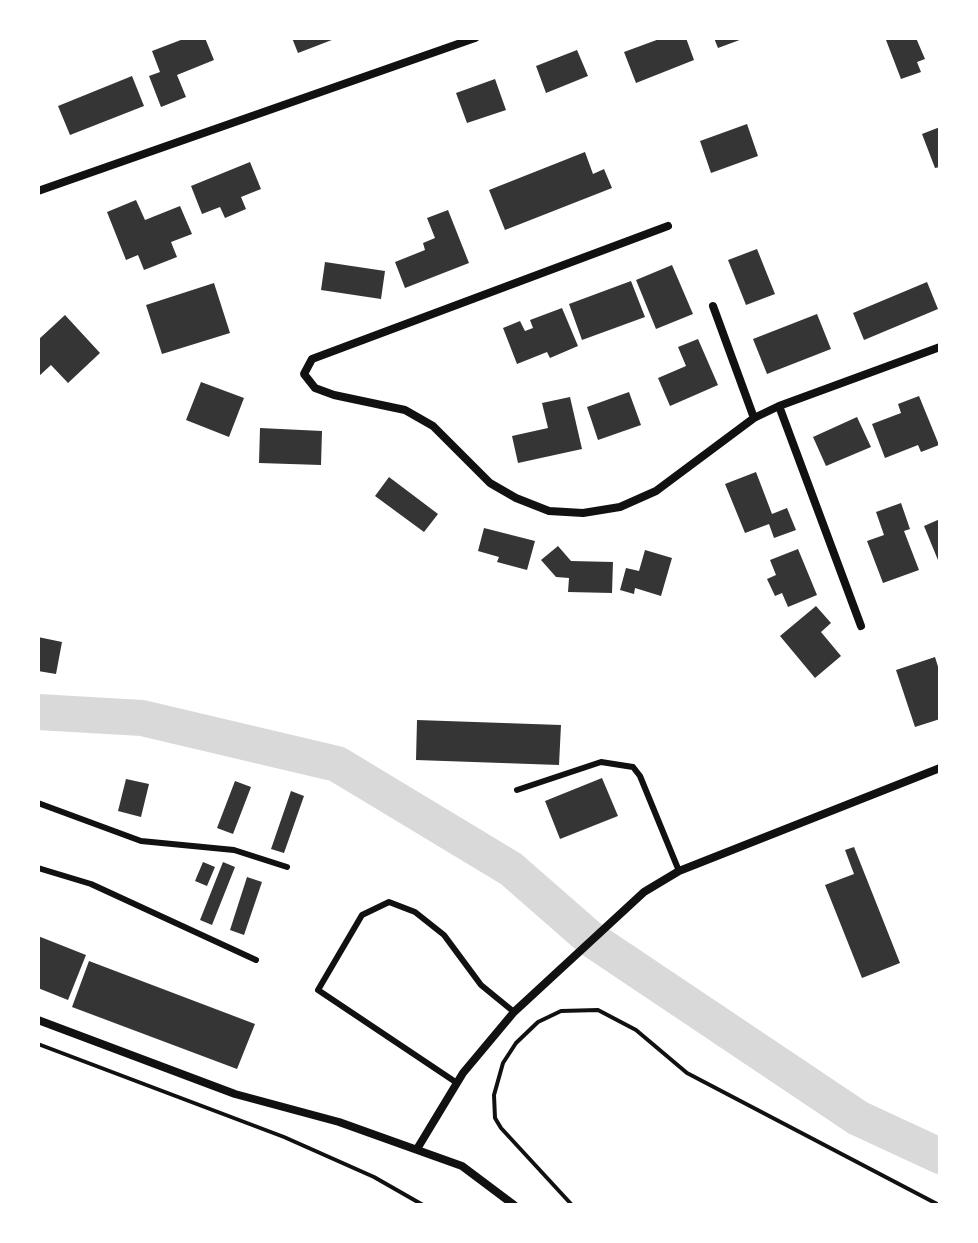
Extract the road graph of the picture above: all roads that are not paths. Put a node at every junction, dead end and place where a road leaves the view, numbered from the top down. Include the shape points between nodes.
1 (475, 38) edge
2 (38, 191) edge
3 (668, 226) dead end
4 (713, 306) dead end
5 (940, 347) edge
6 (779, 406) junction
7 (754, 418) junction
8 (861, 626) dead end
9 (940, 768) edge
10 (517, 790) dead end
11 (38, 803) edge
12 (287, 867) dead end
13 (38, 868) edge
14 (679, 871) junction
15 (256, 960) dead end
16 (514, 1012) junction
17 (38, 1020) edge
18 (457, 1083) junction
19 (417, 1149) junction
20 (514, 1205) edge

1 - 2 street
3 - 7 street via 312,359 304,374 315,388 334,395 405,410 433,426 490,483 549,511 620,507 656,491
4 - 7 street
5 - 6 street
6 - 7 street
6 - 8 street
9 - 14 street
10 - 14 lane via 601,762 633,767
11 - 12 lane via 141,841 234,850
13 - 15 lane via 91,884
14 - 16 street via 613,918
16 - 18 street
16 - 18 lane via 481,985 444,935 415,912 389,902 362,915 318,990
17 - 19 street via 235,1094
18 - 19 street
19 - 20 street via 462,1166

